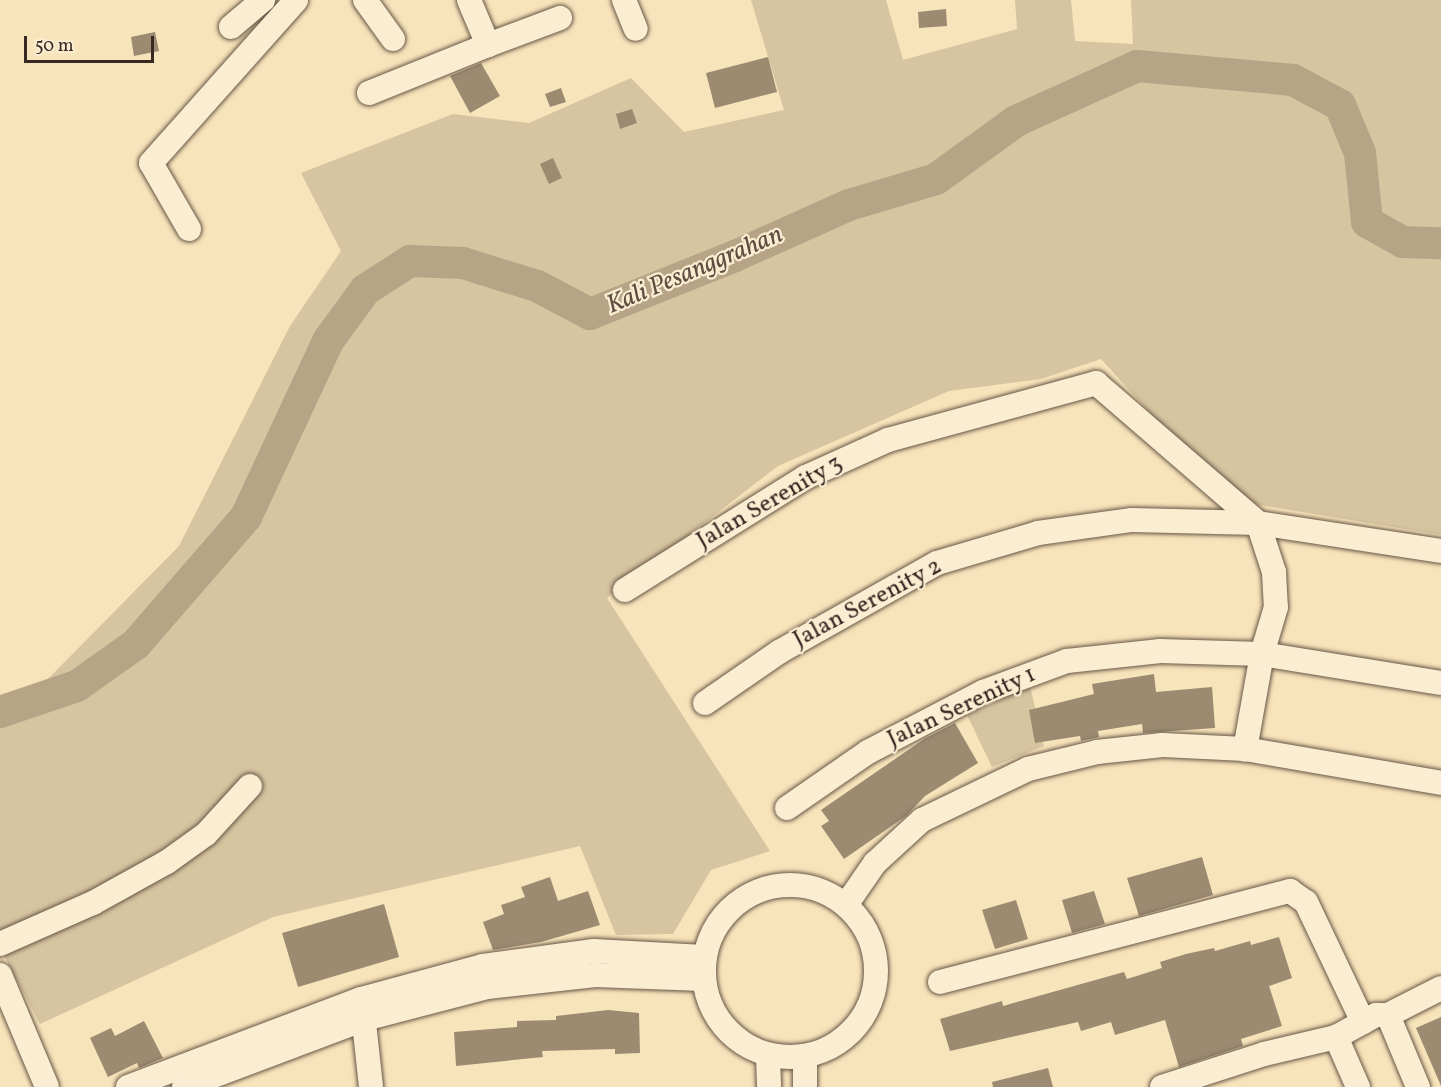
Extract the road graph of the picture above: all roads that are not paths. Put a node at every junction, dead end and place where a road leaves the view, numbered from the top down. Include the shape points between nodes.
1 (263, 0) edge
2 (296, 0) edge
3 (365, 0) edge
4 (469, 0) edge
5 (624, 0) edge
6 (274, 10) edge
7 (560, 18) dead end
8 (231, 27) dead end
9 (636, 29) dead end
10 (393, 39) dead end
11 (488, 45) junction
12 (369, 93) dead end
13 (189, 229) dead end
14 (1258, 524) junction
15 (1441, 551) edge
16 (625, 590) dead end
17 (1262, 654) junction
18 (1441, 683) edge
19 (705, 703) dead end
20 (1245, 749) junction
21 (1441, 783) edge
22 (250, 786) dead end
23 (787, 808) dead end
24 (846, 905) junction
25 (0, 944) edge
26 (704, 968) junction
27 (0, 975) edge
28 (940, 982) dead end
29 (1441, 988) edge
30 (363, 1009) junction
31 (1388, 1015) junction
32 (1363, 1022) junction
33 (1336, 1037) junction
34 (768, 1056) junction
35 (805, 1057) junction
36 (47, 1087) edge
37 (128, 1087) edge
38 (184, 1087) edge
39 (371, 1087) edge
40 (769, 1087) edge
41 (805, 1087) edge
42 (1162, 1087) edge
43 (1358, 1087) edge
44 (1418, 1087) edge

1 - 8 street
2 - 6 street
3 - 10 street
4 - 11 street
5 - 9 street
6 - 13 street via 151,162
7 - 11 street
11 - 12 street
14 - 15 street, Jalan Serenity 2
14 - 16 street, Jalan Serenity 3 via 1096,383 888,440 806,477
14 - 17 street via 1274,572 1276,607
14 - 19 street, Jalan Serenity 2 via 1132,520 1038,533 937,563 779,652
17 - 18 street, Jalan Serenity 1
17 - 20 street
17 - 23 street, Jalan Serenity 1 via 1160,651 1067,661 983,692 868,752
20 - 21 street
20 - 24 street via 1163,745 1097,752 1028,769 922,820 875,863
22 - 25 street via 206,834 167,862 93,903
24 - 26 street via 805,886 783,884 755,892 731,907 713,930
24 - 35 street via 863,925 873,949 876,976 871,1001 856,1028 833,1047
26 - 30 street via 594,951 544,955 483,966
26 - 34 street via 710,1005 724,1028 744,1045
27 - 36 street
28 - 32 street via 1290,891 1306,902
29 - 31 street
30 - 37 street
30 - 38 street
30 - 39 street
31 - 32 street
31 - 44 street
32 - 33 street
33 - 42 street via 1264,1054
33 - 43 street
34 - 35 street
34 - 40 street
35 - 41 street

